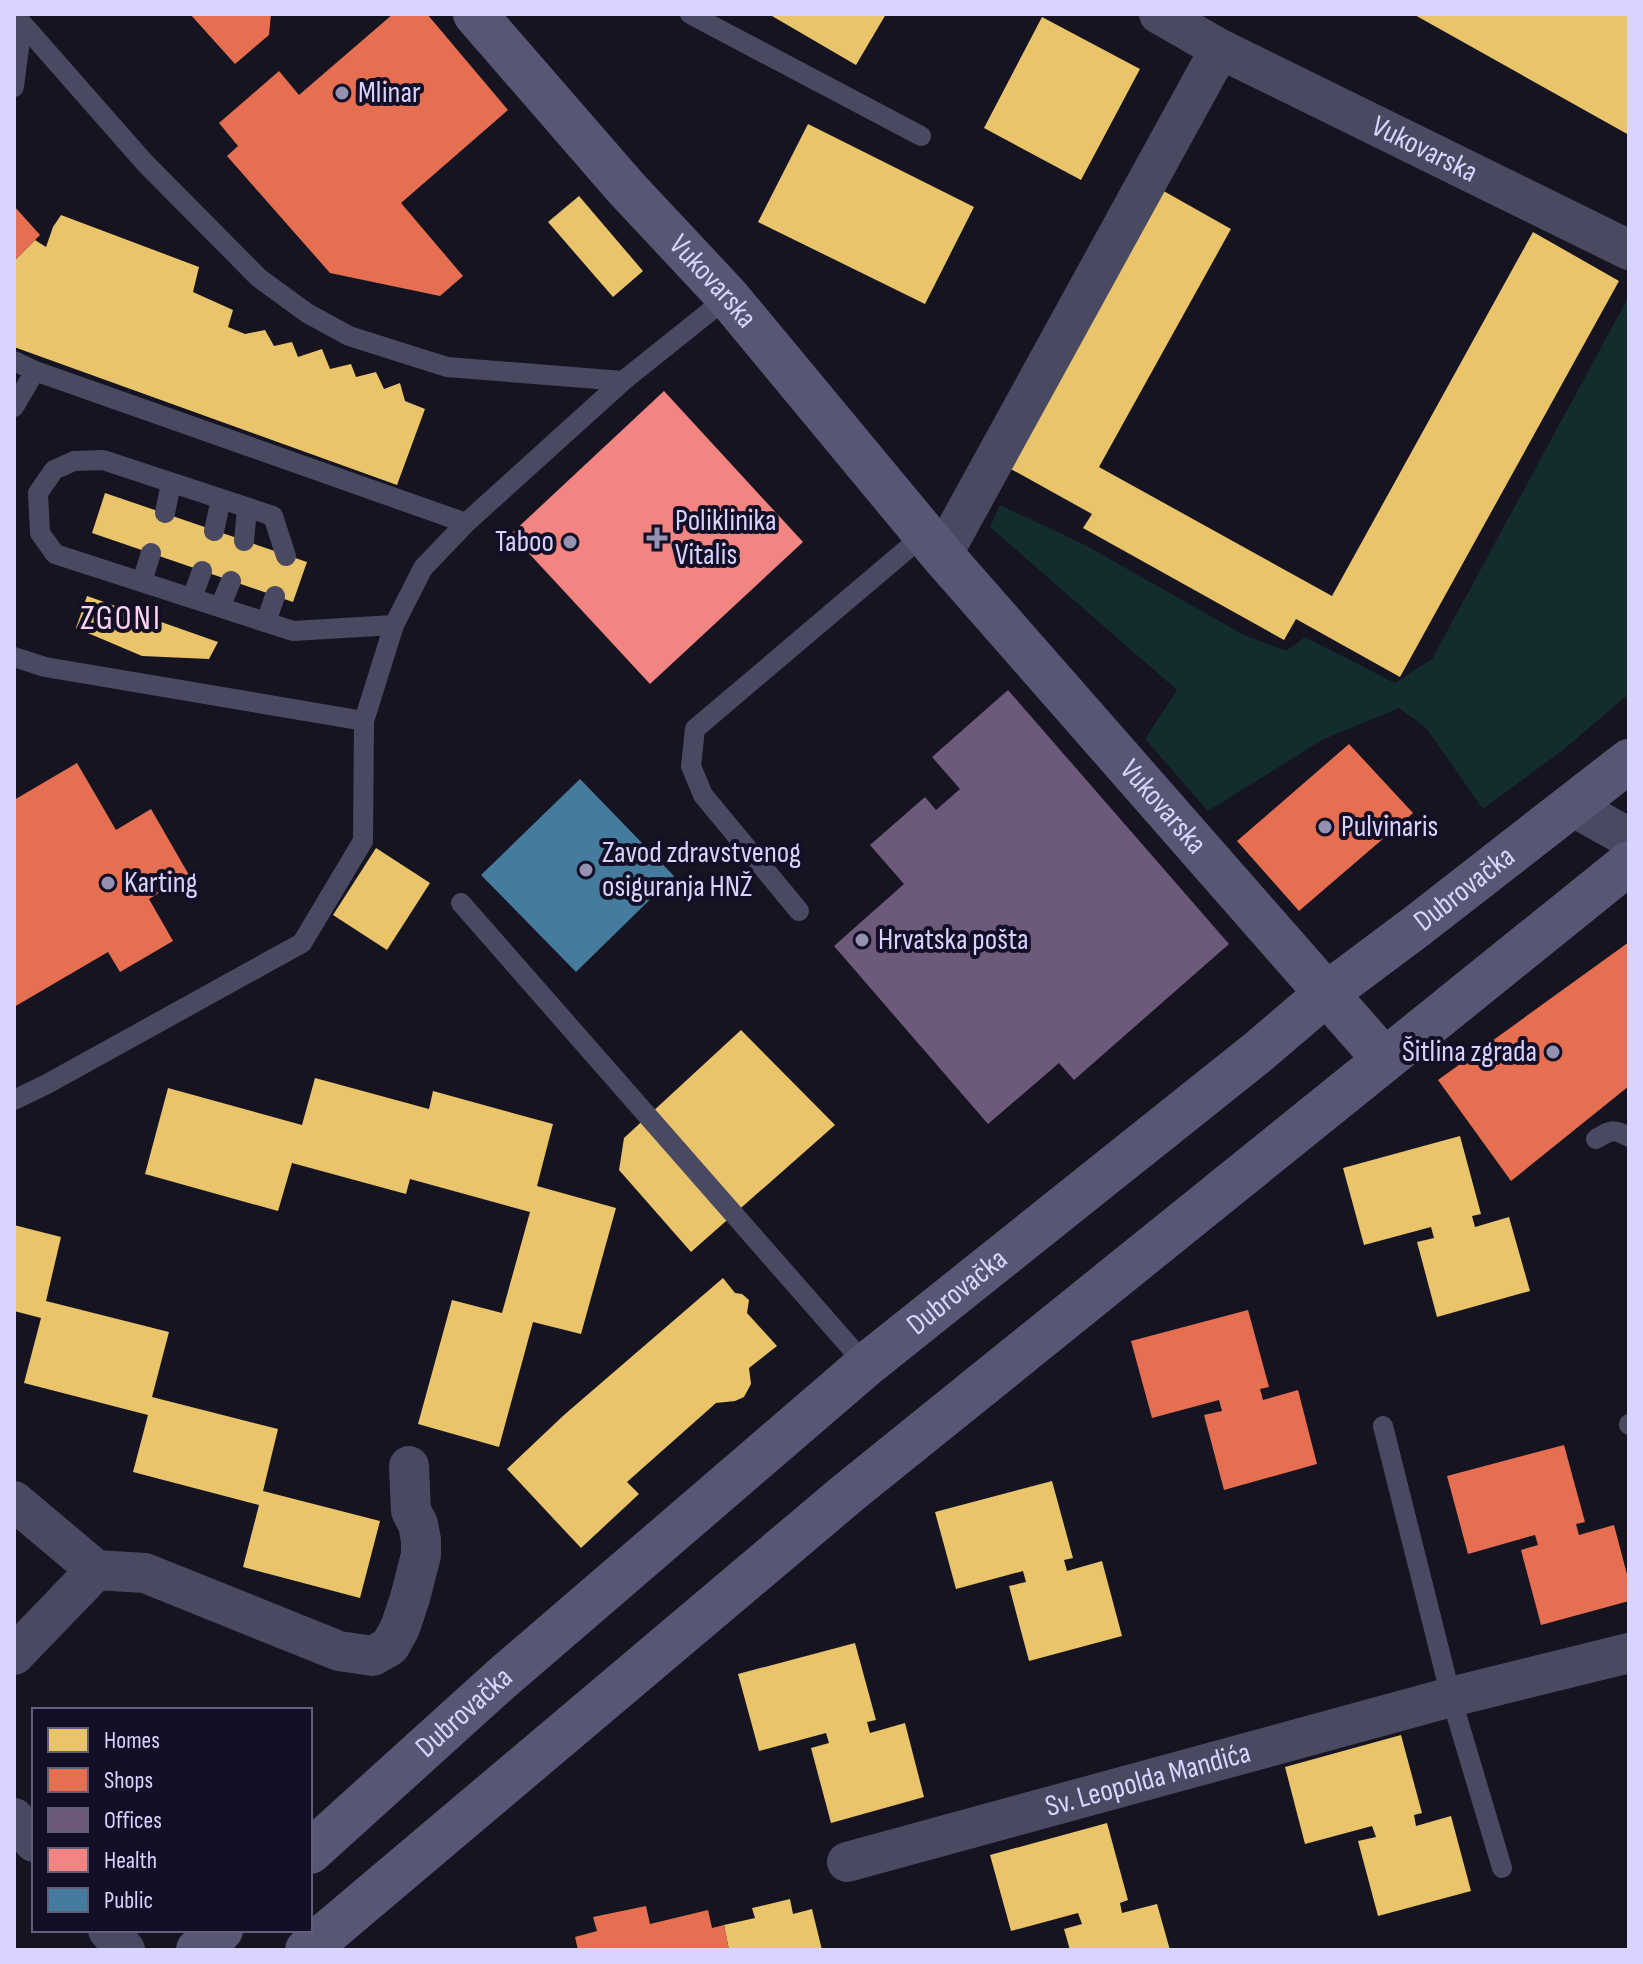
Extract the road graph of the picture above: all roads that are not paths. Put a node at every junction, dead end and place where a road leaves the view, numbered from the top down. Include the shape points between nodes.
1 (475, 14) edge
2 (690, 14) edge
3 (1159, 14) edge
4 (18, 19) edge
5 (1220, 49) junction
6 (14, 87) edge
7 (921, 136) dead end
8 (1629, 250) edge
9 (728, 297) junction
10 (14, 361) edge
11 (35, 371) junction
12 (623, 381) junction
13 (14, 407) edge
14 (171, 483) junction
15 (221, 499) junction
16 (247, 508) junction
17 (165, 513) dead end
18 (466, 523) junction
19 (214, 531) dead end
20 (244, 541) dead end
21 (934, 545) junction
22 (151, 553) dead end
23 (286, 556) dead end
24 (202, 571) dead end
25 (231, 581) dead end
26 (142, 582) junction
27 (275, 596) dead end
28 (192, 598) junction
29 (220, 607) junction
30 (266, 622) junction
31 (394, 625) junction
32 (14, 657) edge
33 (364, 721) junction
34 (1629, 761) edge
35 (1572, 806) junction
36 (1629, 838) edge
37 (1629, 863) edge
38 (461, 903) dead end
39 (799, 911) dead end
40 (1326, 994) junction
41 (1384, 1059) junction
42 (14, 1100) edge
43 (1629, 1137) edge
44 (1596, 1139) dead end
45 (866, 1365) junction
46 (1383, 1426) dead end
47 (409, 1466) dead end
48 (14, 1501) edge
49 (96, 1570) junction
50 (1629, 1653) edge
51 (14, 1655) edge
52 (1451, 1697) junction
53 (14, 1818) edge
54 (32, 1840) edge
55 (312, 1850) edge
56 (847, 1862) dead end
57 (1502, 1868) dead end
58 (110, 1932) edge
59 (219, 1932) edge
60 (125, 1950) edge
61 (198, 1950) edge
62 (307, 1950) edge

1 - 9 street, Vukovarska
2 - 7 lane
3 - 5 street, Vukovarska
4 - 6 lane
4 - 12 lane via 145,163 259,278 307,313 349,336 447,367
5 - 8 street, Vukovarska
5 - 21 street
9 - 12 lane
9 - 21 street, Vukovarska
10 - 11 lane
11 - 13 lane
11 - 18 lane
12 - 18 lane
14 - 15 lane
14 - 17 lane
14 - 26 lane via 103,460 74,461 54,470 38,493 40,533 55,554
15 - 16 lane
15 - 19 lane
16 - 20 lane
16 - 23 lane via 273,516
18 - 31 lane via 423,568
21 - 39 lane via 695,729 691,766 703,795
21 - 40 street, Vukovarska
22 - 26 lane
24 - 28 lane
25 - 29 lane
26 - 28 lane
27 - 30 lane
28 - 29 lane
29 - 30 lane
30 - 31 lane via 293,631
31 - 33 lane
32 - 33 lane via 45,667
33 - 42 lane via 363,841 302,943
34 - 35 street, Dubrovačka
35 - 36 street
35 - 40 street, Dubrovačka
37 - 41 street
38 - 45 lane
40 - 41 street, Vukovarska
40 - 45 street, Dubrovačka
41 - 62 street via 848,1493
43 - 44 lane via 1610,1130
45 - 55 street, Dubrovačka via 500,1680
46 - 52 lane
47 - 49 street via 411,1511 421,1555 400,1628 390,1646 373,1656 339,1651 145,1573
48 - 49 street
49 - 51 street
50 - 52 street, Sv. Leopolda Mandića
52 - 56 street, Sv. Leopolda Mandića
52 - 57 lane
53 - 54 street
58 - 60 street
59 - 61 street

